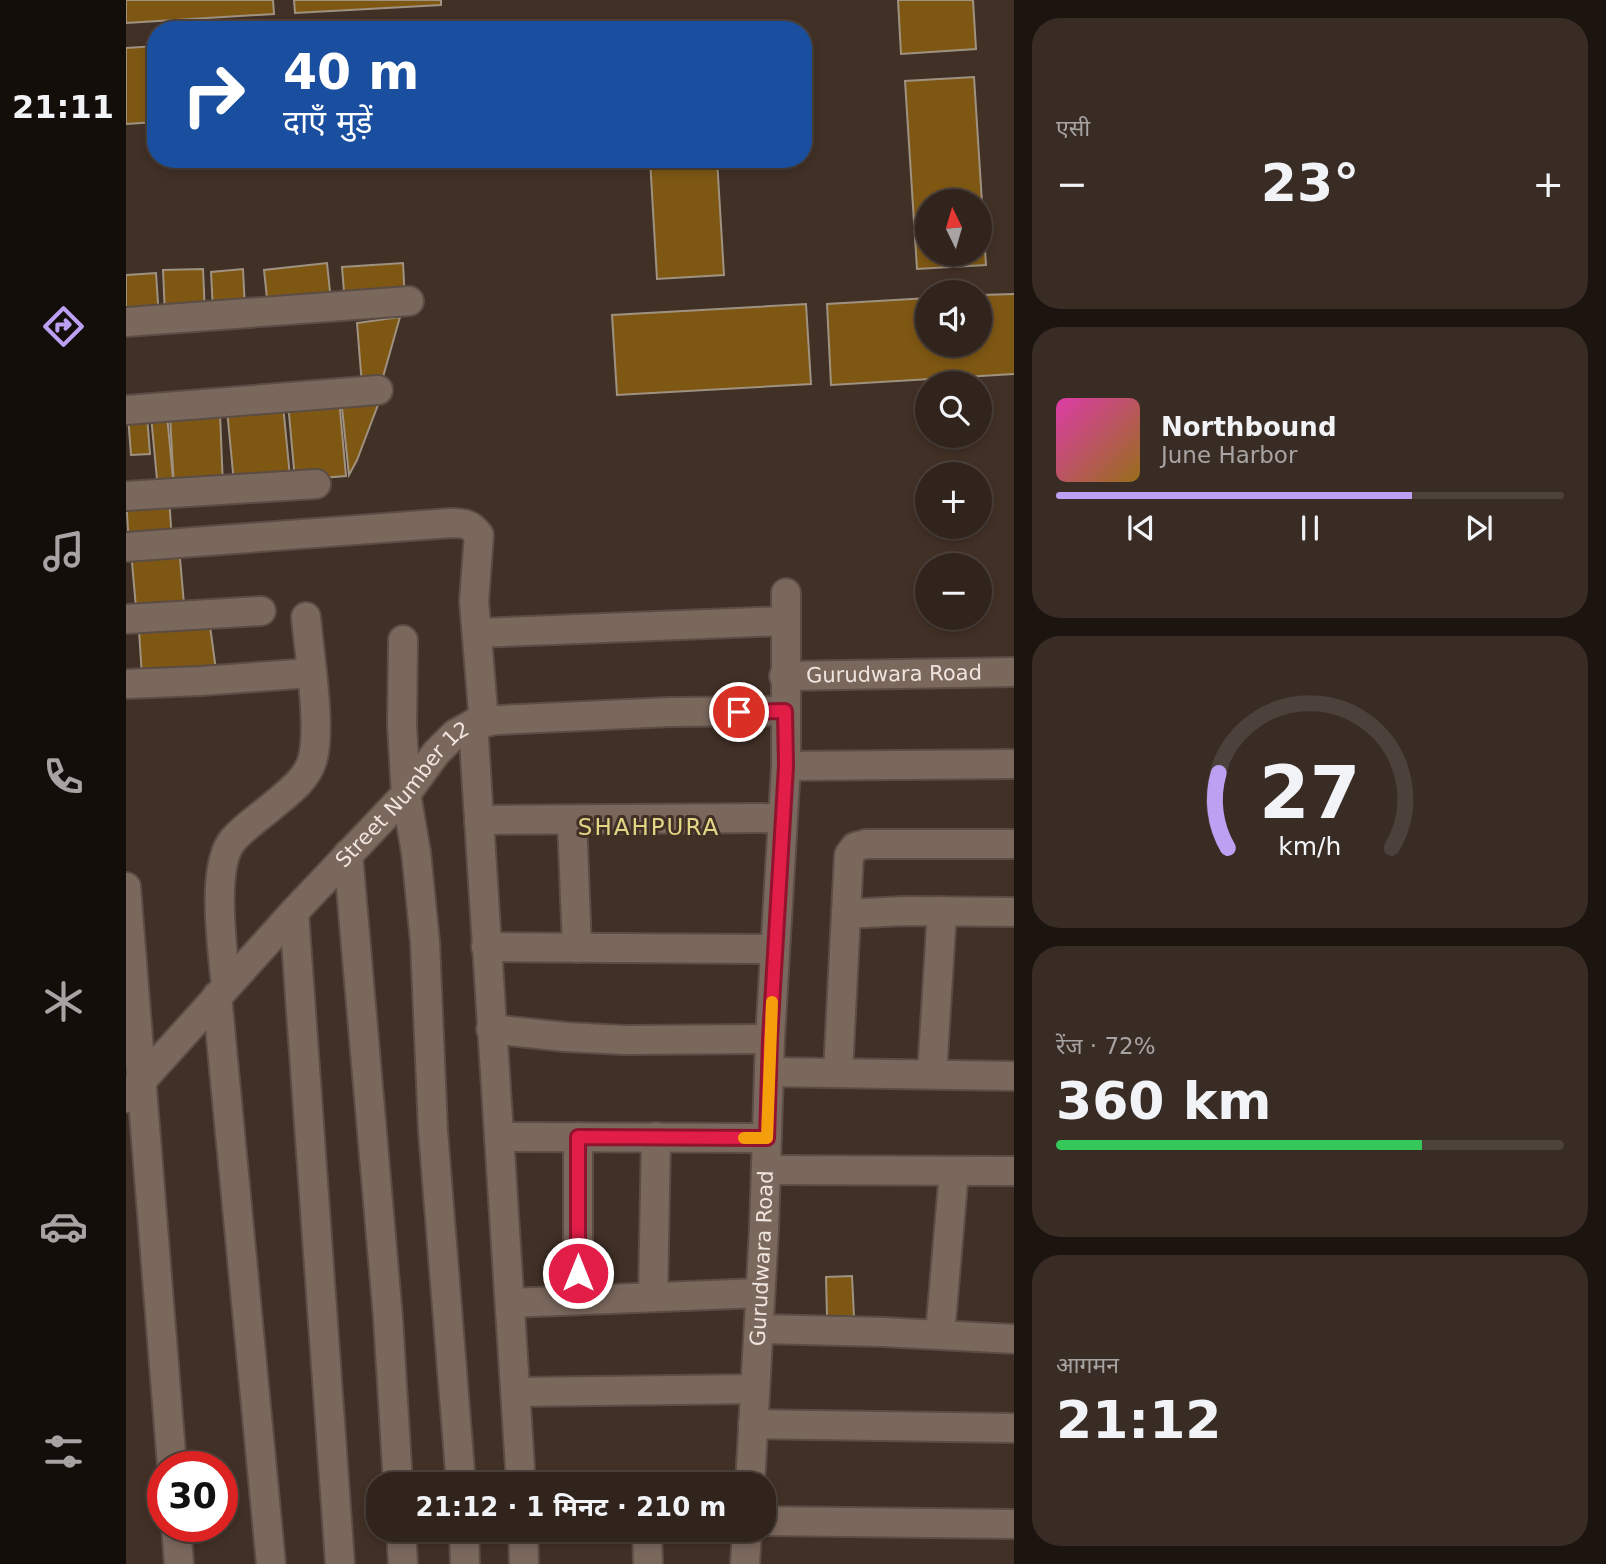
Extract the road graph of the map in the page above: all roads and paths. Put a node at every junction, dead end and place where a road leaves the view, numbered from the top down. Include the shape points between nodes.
1 (409, 301) dead end
2 (126, 322) edge
3 (378, 390) dead end
4 (126, 410) edge
5 (316, 484) dead end
6 (126, 496) edge
7 (126, 547) edge
8 (261, 611) dead end
9 (306, 617) dead end
10 (126, 620) edge
11 (477, 633) junction
12 (403, 640) dead end
13 (1014, 672) edge
14 (311, 673) junction
15 (784, 676) junction
16 (126, 684) edge
17 (785, 711) junction
18 (479, 723) junction
19 (1014, 764) edge
20 (786, 766) junction
21 (406, 794) junction
22 (781, 818) junction
23 (479, 820) junction
24 (572, 820) junction
25 (1014, 844) edge
26 (348, 854) junction
27 (126, 887) edge
28 (294, 912) junction
29 (942, 912) junction
30 (1014, 912) edge
31 (846, 914) junction
32 (486, 947) junction
33 (578, 948) junction
34 (774, 949) junction
35 (222, 991) junction
36 (491, 1029) junction
37 (770, 1039) junction
38 (770, 1072) junction
39 (838, 1073) junction
40 (932, 1074) junction
41 (1014, 1076) edge
42 (134, 1089) edge
43 (499, 1137) junction
44 (578, 1137) junction
45 (656, 1138) junction
46 (767, 1138) junction
47 (766, 1170) junction
48 (954, 1171) junction
49 (1014, 1171) edge
50 (760, 1293) junction
51 (653, 1297) junction
52 (578, 1300) junction
53 (510, 1303) junction
54 (759, 1329) junction
55 (940, 1334) junction
56 (1014, 1339) edge
57 (755, 1389) junction
58 (516, 1392) junction
59 (753, 1424) junction
60 (1014, 1427) edge
61 (170, 1451) edge
62 (397, 1472) edge
63 (460, 1472) edge
64 (520, 1472) edge
65 (751, 1472) edge
66 (776, 1521) edge
67 (1014, 1524) edge
68 (177, 1542) edge
69 (402, 1542) edge
70 (464, 1542) edge
71 (523, 1542) edge
72 (647, 1542) edge
73 (747, 1542) edge
74 (179, 1564) edge
75 (271, 1564) edge
76 (340, 1564) edge
77 (403, 1564) edge
78 (465, 1564) edge
79 (524, 1564) edge
80 (648, 1564) edge
81 (746, 1564) edge

1 - 2 street
3 - 4 street
5 - 6 street
7 - 11 street via 464,523 479,535 474,601
8 - 10 street
9 - 14 street
11 - 15 street via 785,607
11 - 18 street
12 - 21 street
13 - 15 street, Gurudwara Road
14 - 16 street
14 - 35 street via 316,743 312,762 291,790 232,840 222,869
15 - 17 street, Gurudwara Road
17 - 18 street, Street Number 12 via 670,712
17 - 20 street, Gurudwara Road
18 - 21 street, Street Number 12 via 455,734
18 - 23 street
19 - 20 street
20 - 22 street, Gurudwara Road
21 - 26 street, Street Number 12
21 - 63 street via 422,902 433,1131
22 - 24 street
22 - 34 street, Gurudwara Road
23 - 24 street
23 - 32 street
24 - 33 street
25 - 31 street via 855,847 849,855
26 - 28 street, Street Number 12
26 - 62 street
27 - 42 street
28 - 35 street, Street Number 12
28 - 76 street
29 - 30 street
29 - 31 street
29 - 40 street
31 - 39 street
32 - 33 street
32 - 36 street
33 - 34 street
34 - 37 street, Gurudwara Road
35 - 42 street, Street Number 12
35 - 75 street
36 - 37 street via 624,1040
36 - 43 street
37 - 38 street, Gurudwara Road
38 - 39 street
38 - 46 street, Gurudwara Road
39 - 40 street
40 - 41 street
42 - 61 street
43 - 44 street
43 - 53 street
44 - 45 street
44 - 52 street
45 - 46 street
45 - 51 street
46 - 47 street, Gurudwara Road
47 - 48 street
47 - 50 street, Gurudwara Road
48 - 49 street
48 - 55 street
50 - 51 street
50 - 54 street, Gurudwara Road
51 - 52 street
52 - 53 street
53 - 58 street
54 - 55 street
54 - 57 street, Gurudwara Road
55 - 56 street
57 - 58 street
57 - 59 street, Gurudwara Road
58 - 64 street
59 - 60 street
59 - 65 street, Gurudwara Road
66 - 67 street
68 - 74 street
69 - 77 street
70 - 78 street
71 - 79 street
72 - 80 street
73 - 81 street

